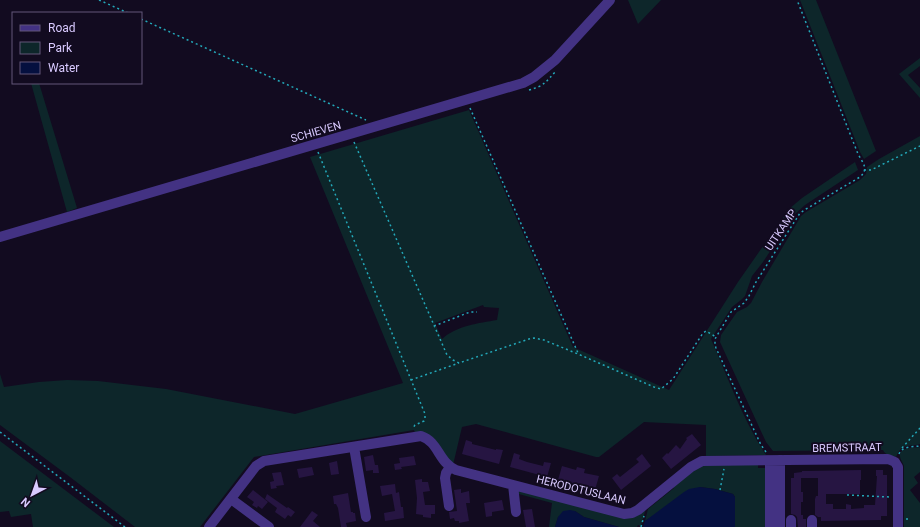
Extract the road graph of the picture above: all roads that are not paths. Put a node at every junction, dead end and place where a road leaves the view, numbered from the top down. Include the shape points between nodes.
1 (610, 0) edge
2 (0, 237) edge
3 (354, 447) junction
4 (770, 460) junction
5 (780, 460) junction
6 (450, 467) junction
7 (512, 485) junction
8 (231, 499) junction
9 (449, 506) dead end
10 (516, 512) dead end
11 (366, 517) dead end
12 (209, 527) edge
13 (270, 527) edge
14 (770, 527) edge
15 (780, 527) edge
16 (898, 527) edge

1 - 2 street, SCHIEVEN via 555,60 523,83
3 - 6 street via 421,436 432,442
3 - 8 street via 264,460 256,466
3 - 11 street
4 - 5 street, HERODOTUSLAAN
4 - 7 street, HERODOTUSLAAN via 702,461 638,510 628,514
4 - 14 street
5 - 15 street
5 - 16 street, BREMSTRAAT via 888,459 895,462 898,467
6 - 7 street, HERODOTUSLAAN
6 - 9 street via 445,478
7 - 10 street
8 - 12 street
8 - 13 street

